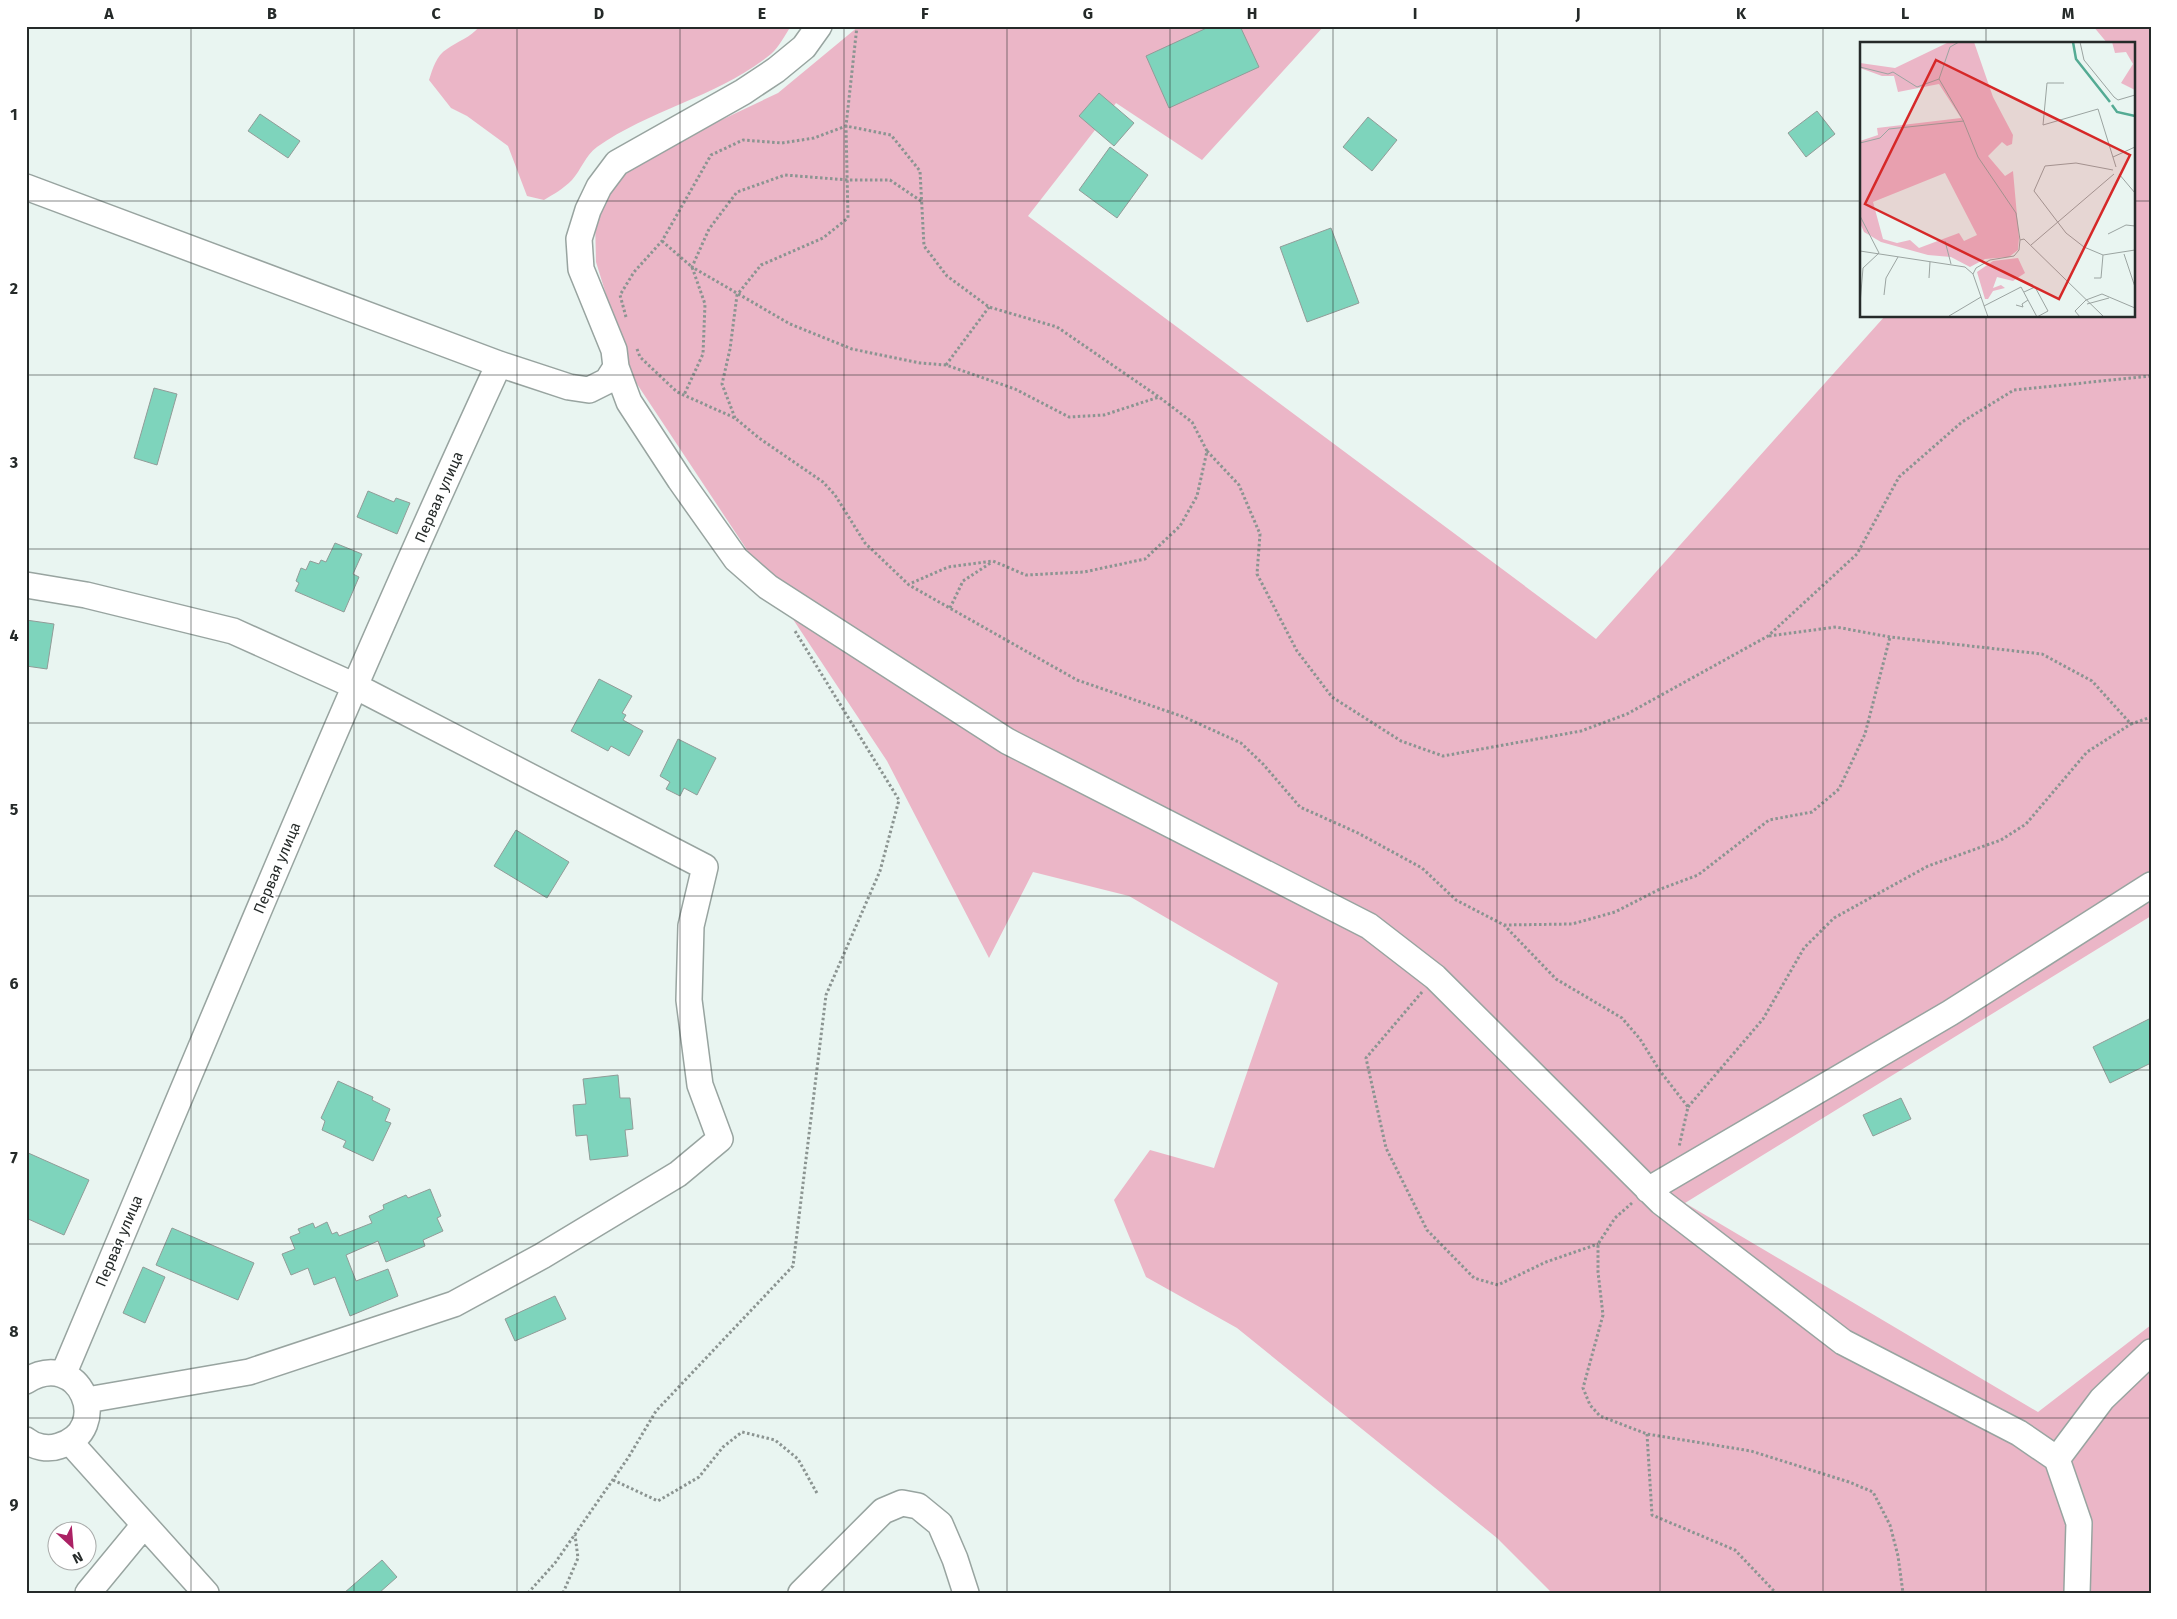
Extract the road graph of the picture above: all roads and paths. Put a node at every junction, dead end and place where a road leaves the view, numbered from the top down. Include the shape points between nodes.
1 (819, 26) edge
2 (857, 26) edge
3 (846, 126) junction
4 (848, 180) junction
5 (26, 188) edge
6 (921, 202) junction
7 (662, 240) junction
8 (692, 267) junction
9 (737, 295) junction
10 (989, 307) junction
11 (628, 325) dead end
12 (634, 341) dead end
13 (499, 364) junction
14 (946, 365) junction
15 (616, 367) junction
16 (2151, 376) edge
17 (684, 395) junction
18 (1159, 397) junction
19 (736, 418) junction
20 (1207, 451) junction
21 (993, 562) junction
22 (26, 585) edge
23 (909, 585) junction
24 (950, 608) junction
25 (794, 630) dead end
26 (1768, 636) junction
27 (1890, 637) junction
28 (355, 686) junction
29 (2151, 717) edge
30 (2132, 724) junction
31 (2151, 885) edge
32 (1504, 926) junction
33 (1435, 977) junction
34 (1688, 1107) junction
35 (1675, 1153) dead end
36 (1648, 1190) junction
37 (1598, 1244) junction
38 (2151, 1352) edge
39 (63, 1375) junction
40 (26, 1381) edge
41 (87, 1400) junction
42 (1647, 1434) junction
43 (26, 1440) edge
44 (70, 1442) junction
45 (2058, 1459) junction
46 (613, 1480) junction
47 (818, 1495) dead end
48 (144, 1525) junction
49 (575, 1535) junction
50 (88, 1593) edge
51 (206, 1593) edge
52 (528, 1593) edge
53 (563, 1593) edge
54 (801, 1593) edge
55 (966, 1593) edge
56 (1776, 1593) edge
57 (1903, 1593) edge
58 (2077, 1593) edge

1 - 15 street via 804,47 768,75 616,163 599,187 579,238 581,269 614,350
2 - 3 path
3 - 4 path
3 - 6 path via 891,136 920,171
3 - 7 path via 814,138 782,143 744,140 711,155
4 - 6 path via 890,180
4 - 8 path via 785,175 737,192 709,229
4 - 9 path via 848,218 823,238 761,265
5 - 13 street
6 - 10 path via 924,246 947,276
7 - 8 path
7 - 11 path via 634,272 620,295
8 - 9 path
8 - 17 path via 705,304 703,354
9 - 14 path via 790,324 852,349
9 - 19 path via 722,384
10 - 14 path
10 - 18 path via 1057,327
12 - 17 path via 640,357
13 - 15 street via 569,388 589,390 607,381
13 - 28 street, Первая улица
14 - 18 path via 1015,389 1069,417 1104,416
15 - 33 street via 629,402 680,480 736,559 768,587 1007,741 1369,926
16 - 26 path via 2014,390 1962,422 1899,477 1857,554
17 - 19 path
18 - 20 path via 1192,422
19 - 23 path via 823,482 835,495 865,543
20 - 21 path via 1197,496 1180,526 1145,558 1084,572 1026,575
20 - 26 path via 1239,485 1260,534 1257,574 1297,651 1332,697 1401,741 1443,756 1581,731 1627,714
21 - 23 path via 948,567
21 - 24 path via 963,581
22 - 28 street via 86,595 232,631
23 - 24 path
24 - 32 path via 1077,680 1184,717 1242,744 1300,807 1422,868 1456,900
25 - 46 path via 899,800 880,871 826,995 793,1266 656,1411
26 - 27 path via 1836,627
27 - 30 path via 2042,654 2092,681
27 - 32 path via 1865,734 1839,788 1812,812 1770,820 1698,875 1614,912 1572,924
28 - 39 street, Первая улица
28 - 41 street via 705,867 690,926 689,1000 700,1085 720,1138 678,1174 542,1256 454,1304 249,1372
29 - 30 path
30 - 34 path via 2087,752 2026,824 2001,840 1928,866 1834,918 1804,948 1763,1019
31 - 36 street via 1950,1013
32 - 34 path via 1556,979 1622,1018 1640,1038
33 - 36 street
33 - 37 path via 1366,1058 1386,1148 1427,1230 1474,1278 1498,1285 1546,1262
34 - 35 path
36 - 37 path via 1615,1218
36 - 45 street via 1843,1342 2019,1433
37 - 42 path via 1603,1315 1583,1388 1590,1405 1600,1416
38 - 45 street via 2102,1398
39 - 40 street via 49,1372
39 - 41 street via 74,1382
41 - 44 street via 86,1420 80,1433
42 - 56 path via 1652,1515 1735,1550
42 - 57 path via 1751,1451 1873,1492 1890,1526
43 - 44 street via 43,1448
44 - 48 street
45 - 58 street via 2079,1523
46 - 47 path via 658,1501 699,1477 723,1447 742,1432 775,1440 798,1458
46 - 49 path
48 - 50 street
48 - 51 street
49 - 52 path
49 - 53 path via 578,1558
54 - 55 street via 883,1511 902,1504 918,1506 940,1524 956,1559

